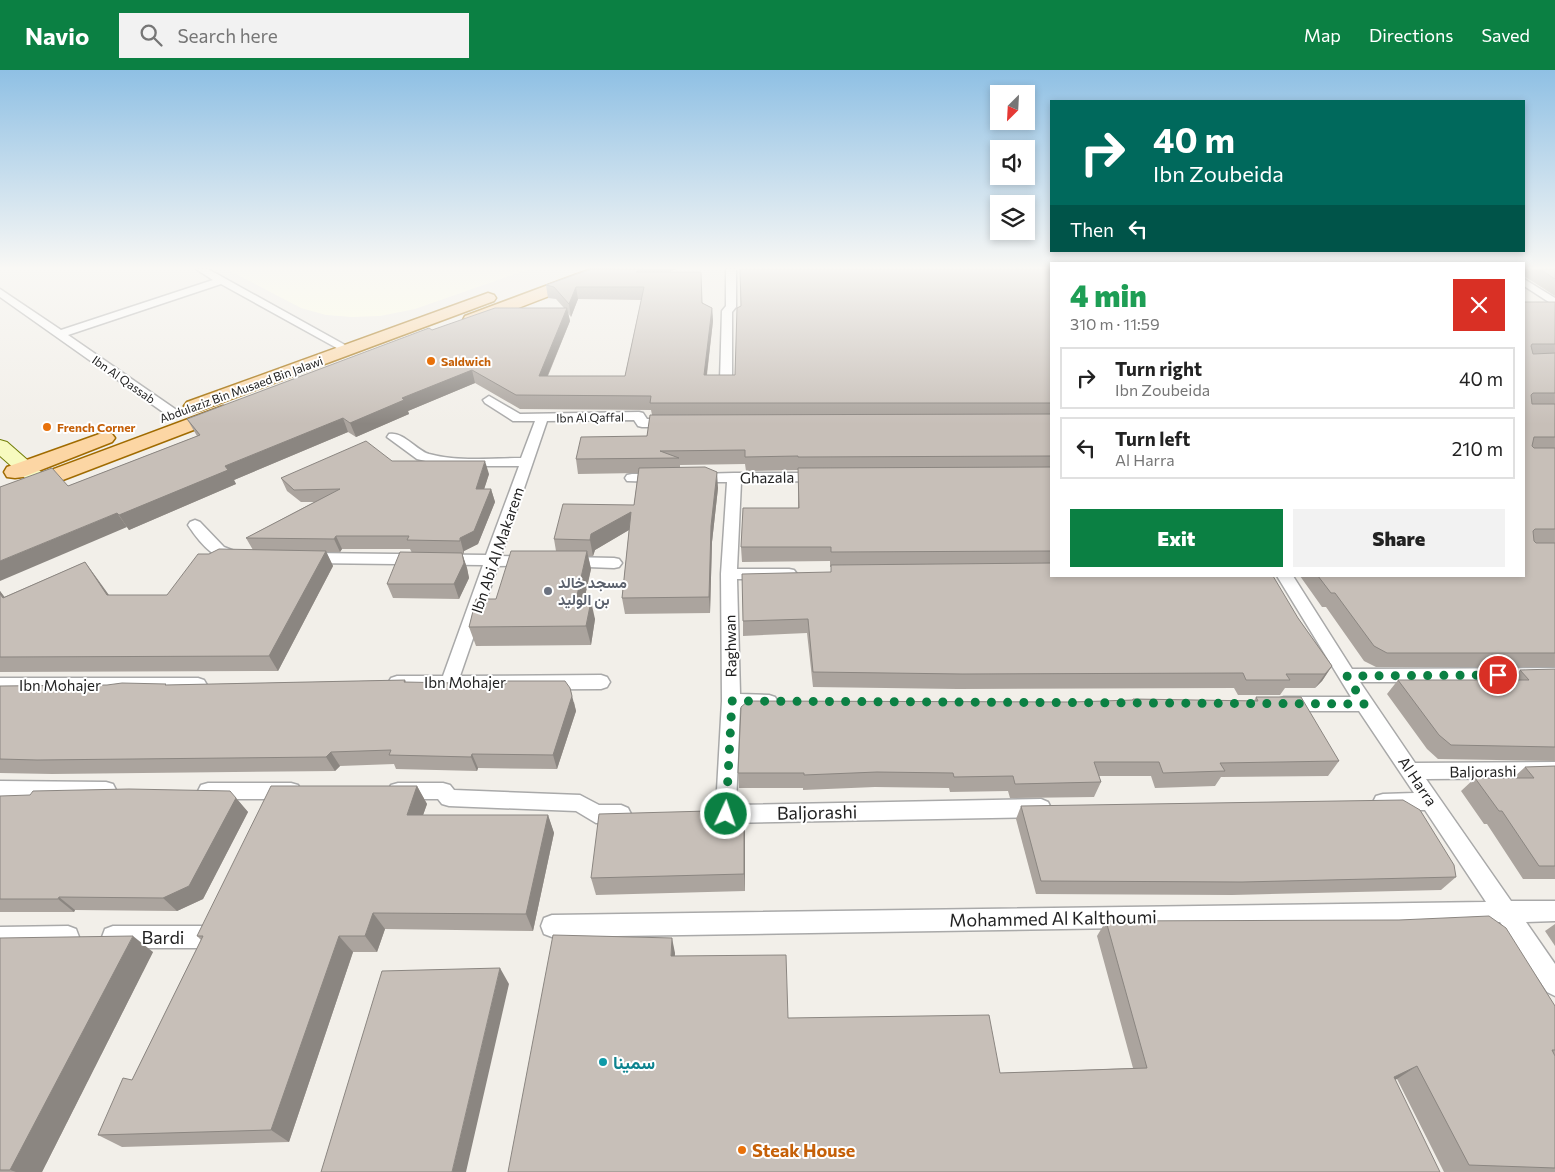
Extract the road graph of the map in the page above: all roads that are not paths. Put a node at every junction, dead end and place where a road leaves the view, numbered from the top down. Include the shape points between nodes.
1 (41, 320) edge
2 (101, 320) edge
3 (294, 320) edge
4 (429, 320) edge
5 (468, 320) edge
6 (727, 320) edge
7 (60, 334) junction
8 (348, 350) junction
9 (726, 380) edge
10 (489, 400) dead end
11 (174, 414) junction
12 (542, 418) junction
13 (682, 423) edge
14 (394, 438) dead end
15 (68, 452) joint
16 (528, 462) junction
17 (19, 463) edge
18 (833, 476) edge
19 (734, 477) junction
20 (632, 478) dead end
21 (2, 488) edge
22 (195, 525) dead end
23 (248, 558) edge
24 (297, 558) edge
25 (494, 560) junction
26 (614, 563) dead end
27 (729, 574) junction
28 (807, 574) edge
29 (1286, 577) edge
30 (1555, 675) edge
31 (1347, 676) junction
32 (450, 681) junction
33 (601, 682) dead end
34 (384, 683) edge
35 (0, 685) edge
36 (216, 685) edge
37 (732, 701) junction
38 (791, 702) edge
39 (1266, 704) edge
40 (1364, 704) junction
41 (1555, 770) edge
42 (1411, 771) junction
43 (0, 789) edge
44 (128, 790) edge
45 (187, 790) edge
46 (305, 791) edge
47 (384, 791) edge
48 (1431, 801) junction
49 (1361, 802) edge
50 (1064, 808) edge
51 (642, 814) edge
52 (717, 814) joint
53 (1507, 911) junction
54 (1555, 911) edge
55 (552, 926) dead end
56 (205, 937) edge
57 (0, 938) edge
58 (1555, 984) edge

1 - 7 street, Ibn Al Qassab
2 - 7 street
3 - 8 street
4 - 8 main road, Abdulaziz Bin Musaed Bin Jalawi
5 - 17 main road, Abdulaziz Bin Musaed Bin Jalawi via 351,363
6 - 9 street
7 - 11 street, Ibn Al Qassab
8 - 11 main road, Abdulaziz Bin Musaed Bin Jalawi
10 - 12 street, Ibn Al Qaffal via 517,418
11 - 15 main road, Abdulaziz Bin Musaed Bin Jalawi
12 - 13 street, Ibn Al Qaffal via 639,416 642,423
12 - 16 street, Ibn Abi Al Makarem
14 - 16 street via 422,456 447,462
15 - 17 main road via 57,451
16 - 25 street, Ibn Abi Al Makarem
17 - 21 main road, Abdulaziz Bin Musaed Bin Jalawi
18 - 19 street, Ghazala
19 - 20 street, Ghazala
19 - 27 street, Raghwan
22 - 23 street via 228,557
24 - 25 street
25 - 26 street
25 - 32 street, Ibn Abi Al Makarem
27 - 28 street
27 - 37 street, Raghwan
29 - 31 street, Al Harra
30 - 31 street
31 - 40 street, Al Harra
32 - 33 street, Ibn Mohajer
32 - 34 street, Ibn Mohajer
35 - 36 street, Ibn Mohajer
37 - 38 street
37 - 52 street, Raghwan
39 - 40 street
40 - 42 street, Al Harra
41 - 42 street, Baljorashi
42 - 48 street, Al Harra
43 - 44 street
45 - 46 street
47 - 51 street via 443,791 449,798 580,803 596,814
48 - 49 street
48 - 53 street, Al Harra
50 - 52 street, Baljorashi
53 - 54 street, Mohammed Al Kalthoumi
53 - 55 street, Mohammed Al Kalthoumi
53 - 58 street, Al Harra
56 - 57 street, Bardi

